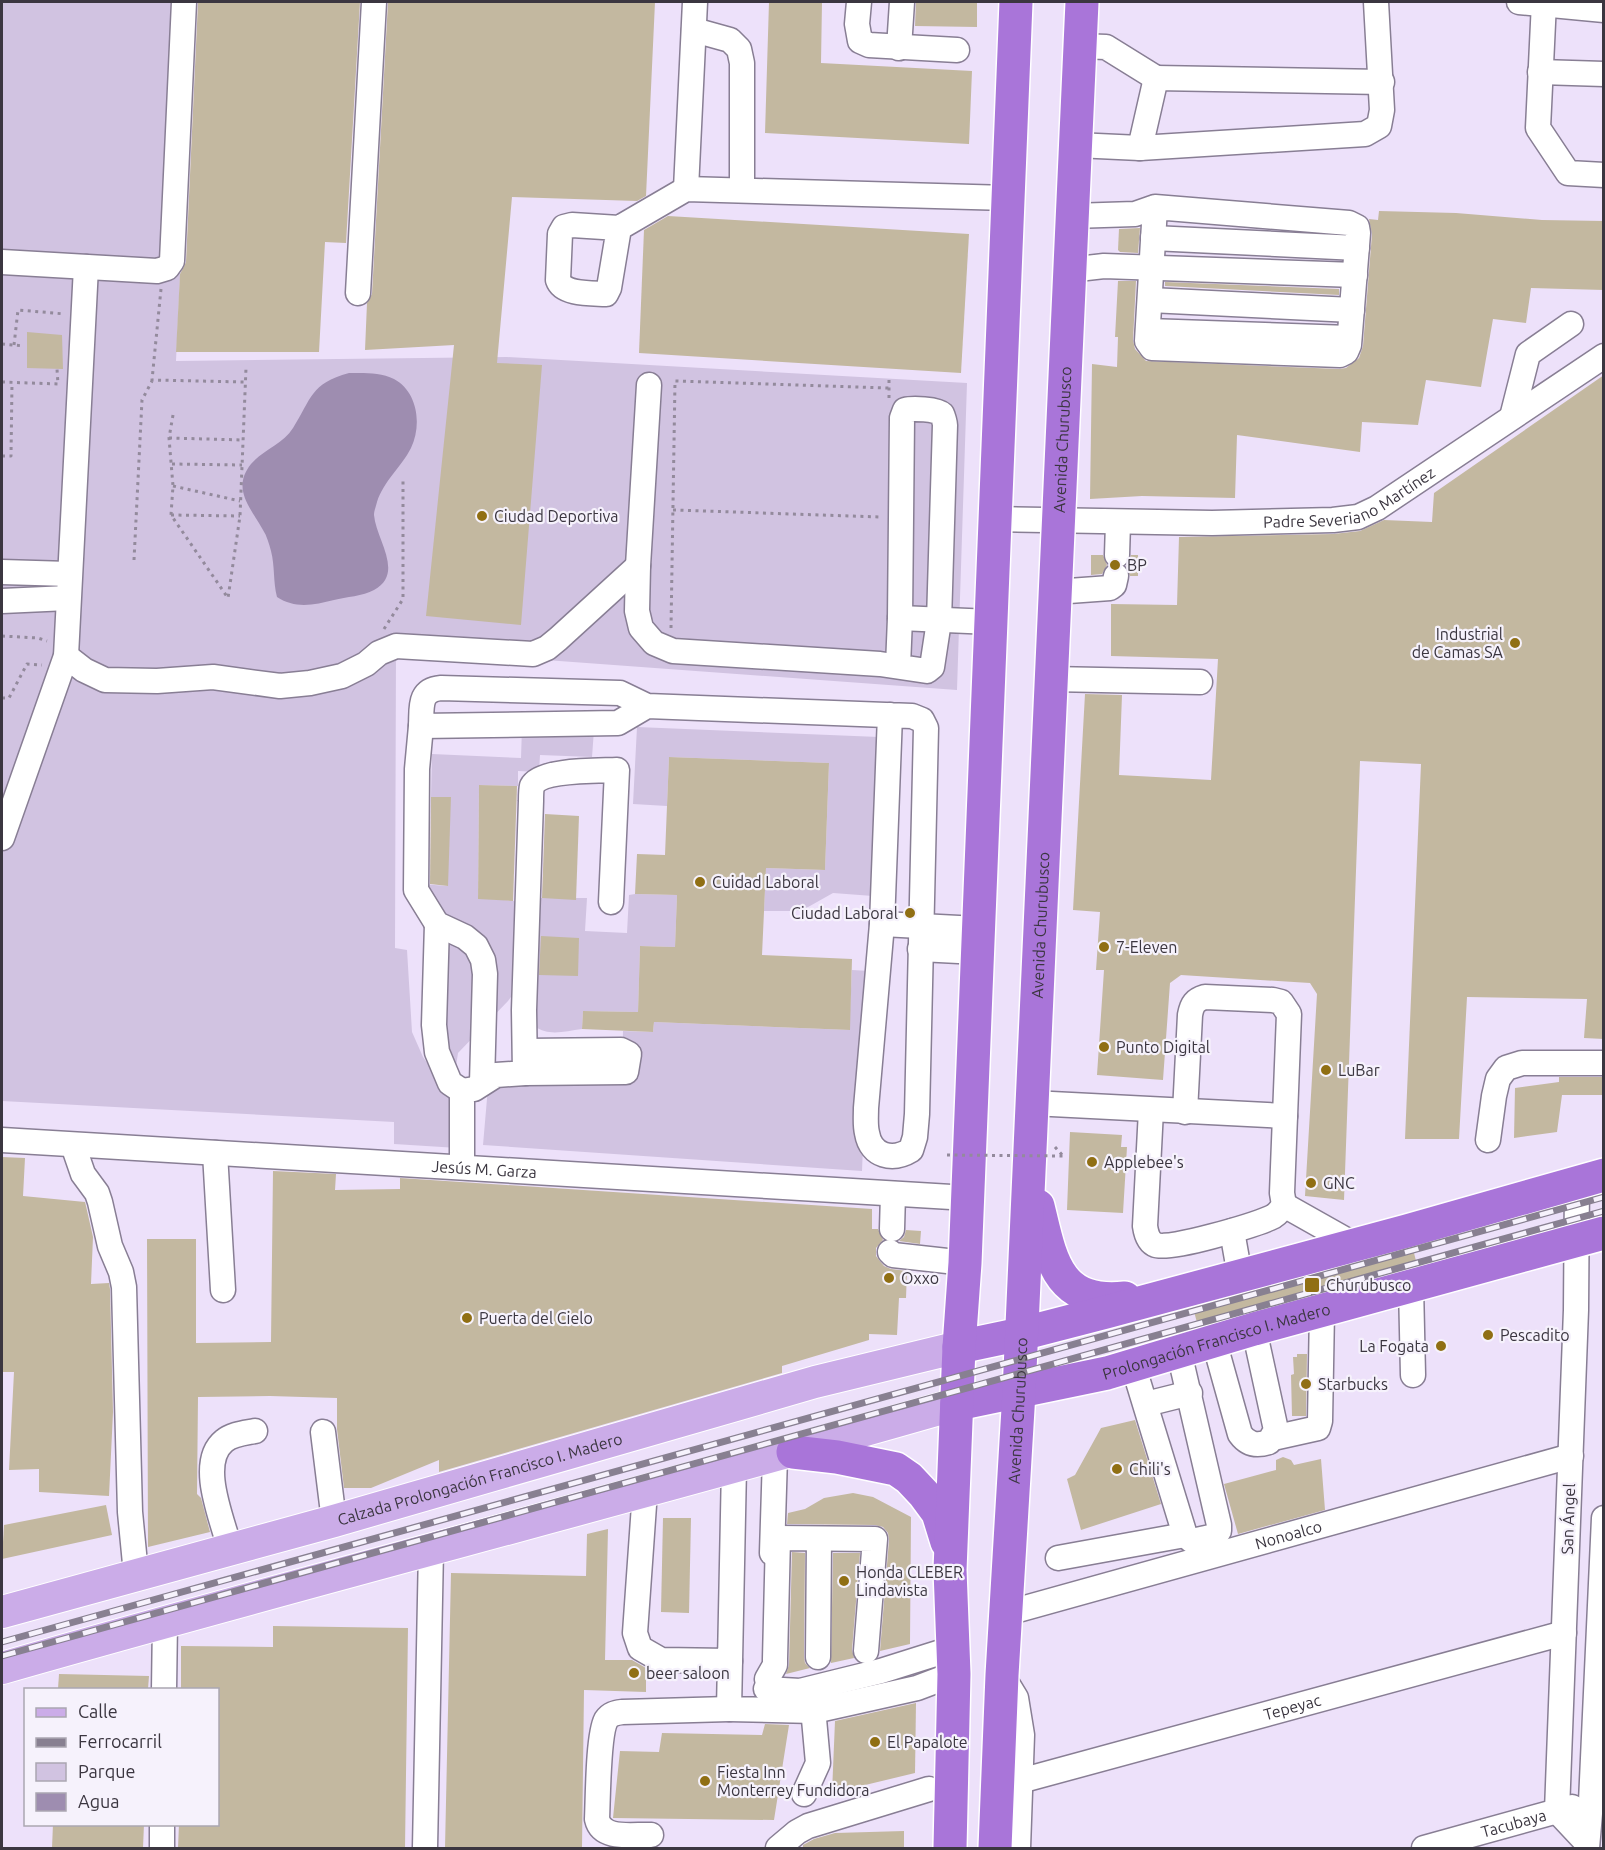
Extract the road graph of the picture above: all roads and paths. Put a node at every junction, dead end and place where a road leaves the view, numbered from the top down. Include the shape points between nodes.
1 (184, 2) edge
2 (374, 2) edge
3 (695, 2) edge
4 (859, 2) edge
5 (902, 2) edge
6 (1016, 2) edge
7 (1082, 2) edge
8 (1376, 2) edge
9 (1519, 2) edge
10 (1544, 3) edge
11 (1604, 10) edge
12 (694, 30) junction
13 (1080, 46) junction
14 (899, 48) junction
15 (957, 50) dead end
16 (1540, 72) junction
17 (1604, 74) edge
18 (1156, 78) junction
19 (1382, 82) junction
20 (1076, 145) junction
21 (1140, 148) junction
22 (1604, 175) edge
23 (686, 189) junction
24 (742, 190) junction
25 (1008, 198) junction
26 (1155, 207) junction
27 (1072, 216) junction
28 (619, 228) dead end
29 (1154, 238) junction
30 (1357, 248) junction
31 (2, 262) edge
32 (86, 267) junction
33 (1069, 270) junction
34 (1152, 270) junction
35 (1355, 275) junction
36 (161, 287) dead end
37 (358, 293) dead end
38 (1150, 300) junction
39 (1352, 310) junction
40 (65, 314) dead end
41 (1571, 324) dead end
42 (2, 344) edge
43 (14, 345) junction
44 (24, 346) dead end
45 (1604, 356) edge
46 (246, 368) dead end
47 (57, 369) dead end
48 (889, 379) dead end
49 (152, 380) junction
50 (2, 382) edge
51 (246, 382) junction
52 (12, 383) junction
53 (649, 385) dead end
54 (889, 388) junction
55 (888, 400) dead end
56 (173, 415) dead end
57 (1512, 417) junction
58 (169, 438) junction
59 (244, 440) junction
60 (2, 456) edge
61 (172, 464) junction
62 (242, 465) junction
63 (403, 477) dead end
64 (173, 486) junction
65 (240, 501) junction
66 (673, 510) junction
67 (171, 514) junction
68 (240, 516) junction
69 (884, 517) dead end
70 (995, 519) junction
71 (1057, 522) junction
72 (1118, 522) junction
73 (134, 560) dead end
74 (638, 566) junction
75 (2, 572) edge
76 (69, 574) junction
77 (1054, 592) junction
78 (68, 598) junction
79 (2, 601) edge
80 (900, 618) junction
81 (939, 621) junction
82 (991, 622) junction
83 (382, 632) dead end
84 (2, 636) edge
85 (671, 639) dead end
86 (55, 656) junction
87 (898, 666) junction
88 (1051, 679) junction
89 (1200, 682) dead end
90 (2, 698) edge
91 (647, 706) junction
92 (890, 715) junction
93 (421, 726) junction
94 (2, 838) edge
95 (611, 903) dead end
96 (437, 924) junction
97 (882, 924) junction
98 (920, 924) junction
99 (978, 940) junction
100 (920, 949) junction
101 (1604, 1063) edge
102 (472, 1087) junction
103 (1032, 1103) junction
104 (1150, 1110) junction
105 (1185, 1112) junction
106 (1286, 1116) junction
107 (2, 1140) edge
108 (1488, 1140) dead end
109 (74, 1145) junction
110 (215, 1153) junction
111 (946, 1155) dead end
112 (1063, 1156) dead end
113 (1029, 1166) junction
114 (462, 1167) junction
115 (1590, 1179) edge
116 (893, 1194) junction
117 (968, 1198) junction
118 (1284, 1205) junction
119 (1232, 1231) junction
120 (1591, 1237) edge
121 (1355, 1245) junction
122 (965, 1263) junction
123 (1240, 1275) junction
124 (1412, 1286) junction
125 (223, 1290) dead end
126 (1178, 1292) junction
127 (1322, 1311) junction
128 (1254, 1329) junction
129 (1021, 1334) junction
130 (1214, 1341) junction
131 (959, 1347) junction
132 (1179, 1352) junction
133 (1133, 1365) junction
134 (1413, 1375) dead end
135 (1019, 1392) junction
136 (1190, 1394) junction
137 (957, 1404) junction
138 (1146, 1404) junction
139 (255, 1431) dead end
140 (323, 1432) dead end
141 (1273, 1438) junction
142 (784, 1454) junction
143 (1571, 1456) junction
144 (735, 1467) junction
145 (645, 1491) junction
146 (1604, 1518) edge
147 (334, 1521) junction
148 (1185, 1534) junction
149 (819, 1539) junction
150 (230, 1549) junction
151 (430, 1549) junction
152 (1058, 1558) dead end
153 (950, 1570) junction
154 (136, 1574) junction
155 (2, 1612) edge
156 (165, 1621) junction
157 (1601, 1622) edge
158 (1006, 1624) junction
159 (1564, 1633) junction
160 (866, 1651) dead end
161 (818, 1657) dead end
162 (730, 1661) junction
163 (2, 1668) edge
164 (954, 1669) junction
165 (881, 1671) junction
166 (1002, 1676) junction
167 (164, 1688) edge
168 (766, 1693) junction
169 (888, 1694) junction
170 (806, 1701) junction
171 (729, 1709) junction
172 (622, 1712) junction
173 (612, 1743) dead end
174 (799, 1747) dead end
175 (1020, 1781) junction
176 (929, 1789) junction
177 (804, 1794) dead end
178 (1597, 1800) edge
179 (1557, 1811) junction
180 (162, 1826) edge
181 (651, 1834) dead end
182 (1587, 1846) edge
183 (162, 1848) edge
184 (425, 1848) edge
185 (778, 1848) edge
186 (927, 1848) edge
187 (950, 1848) edge
188 (974, 1848) edge
189 (994, 1848) edge
190 (1018, 1848) edge
191 (1424, 1848) edge

1 - 32 street via 172,261 157,271
2 - 37 street
3 - 12 street
4 - 14 street via 860,41
5 - 14 street
6 - 25 highway
7 - 13 highway, Avenida Churubusco
8 - 19 street
9 - 10 street
10 - 11 street
10 - 16 street
12 - 23 street
12 - 24 street via 730,40 739,49
13 - 18 street via 1106,47
13 - 20 highway, Avenida Churubusco
14 - 15 street
16 - 17 street
16 - 22 street via 1538,128 1568,173
18 - 19 street
18 - 21 street
19 - 21 street via 1378,126 1365,134
20 - 21 street
20 - 27 highway, Avenida Churubusco
23 - 24 street
23 - 28 street
24 - 25 street
25 - 70 highway
26 - 27 street via 1135,214
26 - 29 street
26 - 30 street via 1349,223 1357,227
27 - 33 highway, Avenida Churubusco
29 - 30 street
29 - 34 street
30 - 35 street
31 - 32 street
32 - 76 street
33 - 34 street
33 - 71 highway, Avenida Churubusco
34 - 35 street
34 - 38 street
35 - 39 street
36 - 49 path
38 - 39 street
38 - 39 street via 1148,331 1349,338
40 - 43 path via 18,310
41 - 57 street via 1528,354
42 - 43 path
43 - 44 path
45 - 57 street, Padre Severiano Martínez
46 - 51 path
47 - 52 path via 58,384
48 - 54 path
49 - 51 path
49 - 73 path via 142,400
50 - 52 path
51 - 59 path
52 - 60 path via 11,456
53 - 74 street
54 - 55 path
54 - 66 path via 675,381
56 - 58 path
57 - 72 street, Padre Severiano Martínez via 1358,517 1212,524
58 - 59 path
58 - 61 path
59 - 62 path
61 - 62 path
61 - 64 path
62 - 65 path
63 - 83 path via 403,599
64 - 65 path
64 - 67 path
65 - 68 path
66 - 69 path
66 - 85 path
67 - 68 path
67 - 68 path via 228,598
70 - 71 street, Padre Severiano Martínez
70 - 82 highway
71 - 72 street, Padre Severiano Martínez
71 - 77 highway, Avenida Churubusco
72 - 77 street via 1114,585
74 - 86 street via 558,639 533,654 396,646 342,676 280,686 213,677 105,680
74 - 87 street via 637,611 641,628 654,642 673,651
75 - 76 street
76 - 78 street
77 - 88 highway, Avenida Churubusco
78 - 79 street
78 - 86 street
80 - 81 street
80 - 81 street via 902,418 905,410 912,408 939,412 945,425
80 - 87 street
81 - 82 street
81 - 87 street via 932,667 927,671
82 - 99 highway
84 - 86 path via 46,641
86 - 90 path via 27,664 9,698
86 - 94 street
88 - 89 street
88 - 103 highway, Avenida Churubusco
91 - 92 street
91 - 93 street via 618,723
91 - 93 street via 620,693 432,688 423,701
92 - 97 street
92 - 98 street via 912,716 922,720 926,728
93 - 96 street via 416,890
95 - 102 street via 617,770 540,778 532,787 531,801 525,1062
96 - 102 street via 437,1052 450,1083
96 - 102 street via 476,946 483,960 485,974
97 - 98 street
97 - 100 street via 866,1116 872,1146 883,1155 900,1156 911,1150 915,1137
98 - 99 street
98 - 100 street
99 - 100 street
99 - 117 highway
101 - 108 street via 1522,1064 1506,1068 1498,1078
102 - 114 street
103 - 104 street
103 - 113 highway, Avenida Churubusco
104 - 105 street
104 - 119 street via 1147,1238 1154,1245 1166,1247
105 - 106 street
105 - 106 street via 1192,1006 1206,997 1281,1002 1288,1014
106 - 118 street
107 - 109 street, Jesús M. Garza
109 - 110 street, Jesús M. Garza
109 - 154 street via 83,1174 97,1193 124,1287 130,1512
110 - 114 street, Jesús M. Garza
110 - 125 street
111 - 112 path, bridge
113 - 126 highway via 1049,1251 1060,1275 1080,1294 1108,1300
113 - 129 highway, Avenida Churubusco
114 - 116 street, Jesús M. Garza
115 - 120 street, San Ángel
115 - 121 highway
116 - 117 street, Jesús M. Garza
116 - 122 street via 892,1256
117 - 122 highway
118 - 119 street via 1272,1218
118 - 121 street
119 - 123 street
120 - 124 highway, Prolongación Francisco I. Madero
120 - 143 street, San Ángel
121 - 123 highway
122 - 131 highway
123 - 126 highway
124 - 127 highway, Prolongación Francisco I. Madero
124 - 134 street
126 - 129 highway
127 - 128 highway, Prolongación Francisco I. Madero
127 - 141 street via 1318,1428
128 - 130 highway, Prolongación Francisco I. Madero
128 - 141 street via 1276,1430
129 - 131 highway
129 - 135 highway, Avenida Churubusco
130 - 132 highway, Prolongación Francisco I. Madero
130 - 141 street via 1240,1434 1252,1444 1263,1444
131 - 137 highway
131 - 147 main road, Calzada Prolongación Francisco I. Madero via 815,1382
132 - 133 highway, Prolongación Francisco I. Madero
132 - 136 street
133 - 135 highway, Prolongación Francisco I. Madero
133 - 138 street
135 - 137 highway, Prolongación Francisco I. Madero
135 - 158 highway, Avenida Churubusco
136 - 138 street
136 - 148 street via 1220,1529 1215,1536 1196,1540 1189,1540
137 - 142 main road
137 - 153 highway
138 - 148 street
139 - 150 street via 226,1439 217,1448 213,1461 212,1485
140 - 147 street
142 - 144 main road
142 - 153 highway via 870,1463 896,1469 909,1478 938,1513 946,1535
142 - 168 street
143 - 158 street, Nonoalco
143 - 159 street, San Ángel
144 - 145 main road
144 - 162 street
145 - 151 main road
145 - 162 street via 635,1633 640,1648 661,1660
146 - 157 street
147 - 150 main road, Calzada Prolongación Francisco I. Madero
148 - 152 street
149 - 160 street via 875,1539
149 - 161 street
149 - 168 street via 778,1538 775,1665
150 - 154 main road, Calzada Prolongación Francisco I. Madero
151 - 156 main road
151 - 184 street
153 - 164 highway
154 - 155 main road, Calzada Prolongación Francisco I. Madero
156 - 163 main road
156 - 167 street
157 - 178 street
158 - 166 highway, Avenida Churubusco
158 - 188 highway via 987,1679 980,1725
159 - 175 street, Tepeyac
159 - 179 street, San Ángel
162 - 171 street
164 - 165 street
164 - 169 street via 933,1683
164 - 176 highway
164 - 187 highway
165 - 169 street
165 - 170 street
166 - 175 street via 1016,1698 1020,1714
166 - 189 highway, Avenida Churubusco
168 - 170 street
168 - 171 street
169 - 170 street
170 - 174 street
170 - 177 street via 818,1762
171 - 172 street
172 - 173 street
172 - 181 street via 607,1718 603,1728 598,1825 612,1834
175 - 190 street
176 - 185 street via 808,1826
176 - 186 highway
178 - 179 street, Tacubaya
178 - 182 street
179 - 182 street
179 - 191 street, Tacubaya
180 - 183 street

